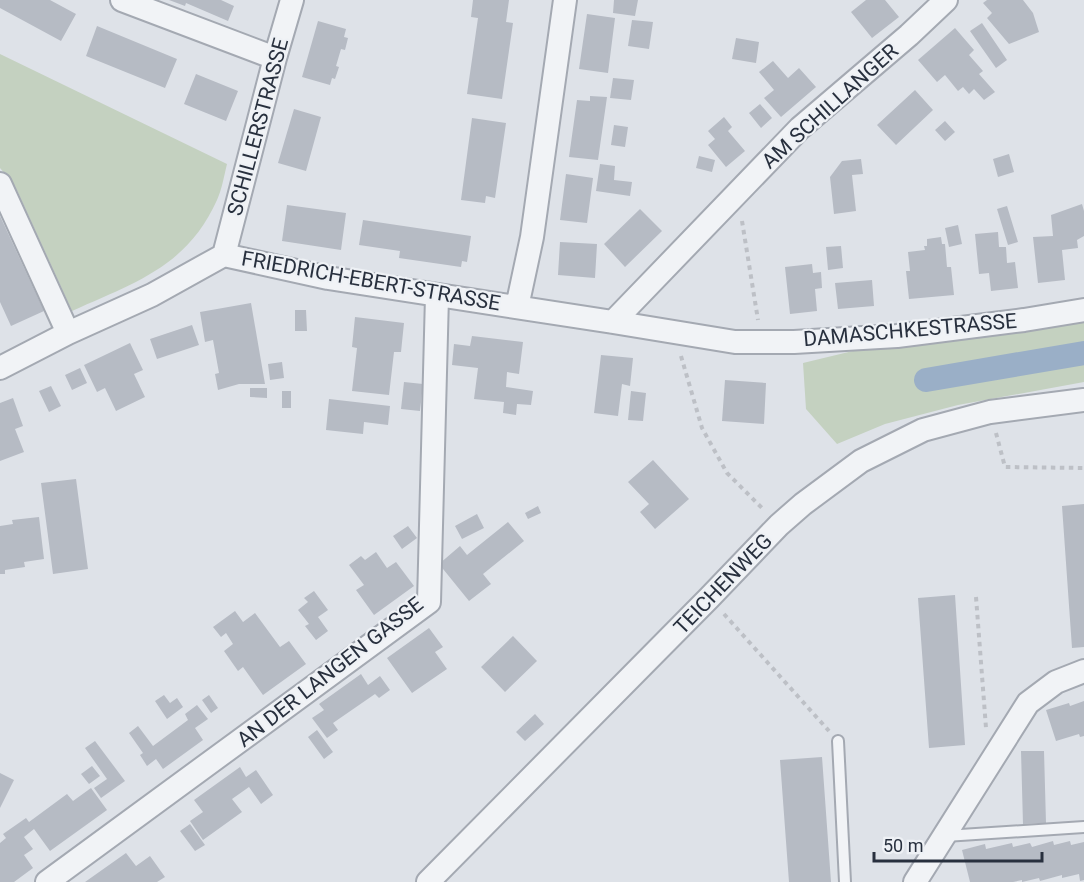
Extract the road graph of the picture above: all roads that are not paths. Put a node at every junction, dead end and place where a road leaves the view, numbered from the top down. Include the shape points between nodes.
1 (122, 0) edge
2 (292, 0) edge
3 (565, 0) edge
4 (946, 0) edge
5 (275, 58) junction
6 (0, 184) edge
7 (224, 255) junction
8 (437, 296) junction
9 (517, 307) junction
10 (1084, 310) edge
11 (613, 322) junction
12 (68, 333) junction
13 (0, 368) edge
14 (1084, 400) edge
15 (1084, 671) edge
16 (837, 741) road end
17 (1084, 827) edge
18 (945, 836) junction
19 (47, 882) edge
20 (428, 882) edge
21 (845, 882) edge
22 (915, 882) edge

1 - 5 street
2 - 5 street, SCHILLERSTRASSE
3 - 9 street via 532,237
4 - 11 street, AM SCHILLANGER via 800,128
5 - 7 street, SCHILLERSTRASSE
6 - 12 street
7 - 8 street, FRIEDRICH-EBERT-STRASSE
7 - 12 street, FRIEDRICH-EBERT-STRASSE via 152,295
8 - 9 street, FRIEDRICH-EBERT-STRASSE
8 - 19 street, AN DER LANGEN GASSE via 429,602
9 - 11 street, FRIEDRICH-EBERT-STRASSE
10 - 11 street, DAMASCHKESTRASSE via 897,336 761,342 735,342
12 - 13 street, FRIEDRICH-EBERT-STRASSE
14 - 20 street, TEICHENWEG via 990,412 923,430 861,461 779,525
15 - 18 street via 1056,682 1028,703
16 - 21 lane
17 - 18 lane
18 - 22 street

